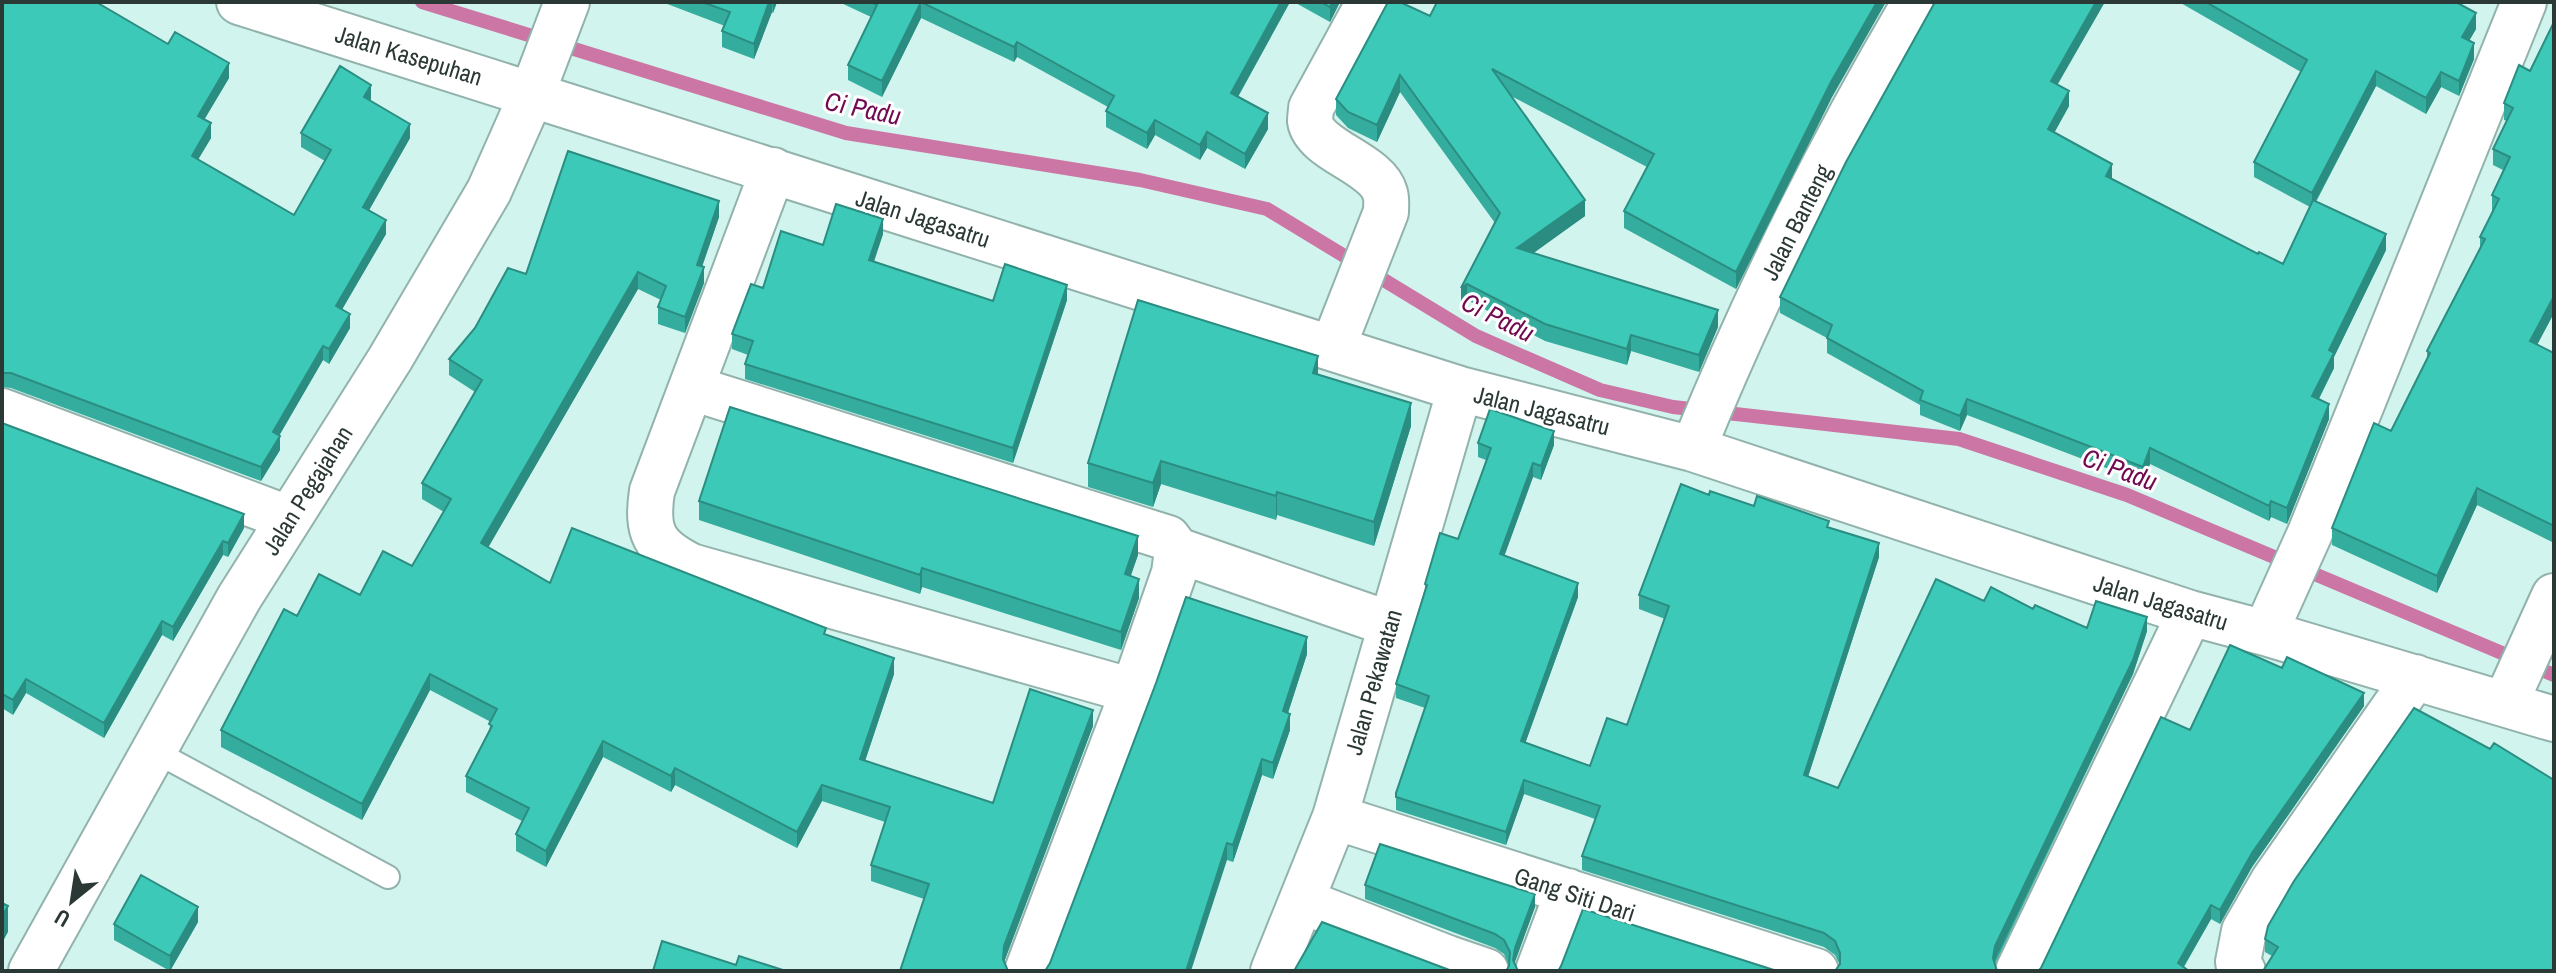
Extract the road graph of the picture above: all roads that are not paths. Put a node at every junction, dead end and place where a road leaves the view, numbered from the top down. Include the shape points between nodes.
1 (239, 2) edge
2 (1369, 2) edge
3 (1915, 2) edge
4 (2524, 2) edge
5 (564, 9) edge
6 (537, 78) junction
7 (773, 170) junction
8 (1339, 331) junction
9 (692, 388) junction
10 (1460, 389) junction
11 (2, 411) edge
12 (1698, 436) junction
13 (288, 518) junction
14 (1177, 550) junction
15 (2554, 596) edge
16 (2190, 613) junction
17 (2273, 615) junction
18 (1390, 624) junction
19 (2518, 676) junction
20 (2415, 677) junction
21 (1133, 691) junction
22 (2554, 719) edge
23 (154, 751) junction
24 (1335, 817) junction
25 (388, 877) dead end
26 (1568, 891) junction
27 (1302, 901) junction
28 (31, 971) edge
29 (1027, 971) edge
30 (1273, 971) edge
31 (1486, 971) edge
32 (1538, 971) edge
33 (1816, 971) edge
34 (2018, 971) edge
35 (2243, 971) edge

1 - 6 street, Jalan Kasepuhan
2 - 8 street via 1311,108 1316,133 1379,183 1386,195 1386,212
3 - 12 street, Jalan Banteng via 1871,75 1772,267
4 - 17 street
5 - 6 street, Jalan Pegajahan
6 - 7 street, Jalan Jagasatru
6 - 13 street, Jalan Pegajahan via 489,191
7 - 8 street, Jalan Jagasatru
7 - 9 street
8 - 10 street, Jalan Jagasatru
9 - 14 street via 1168,538
9 - 21 street via 652,491 652,532 668,555 691,566
10 - 12 street, Jalan Jagasatru
10 - 18 street, Jalan Pekawatan
11 - 13 street
12 - 16 street, Jalan Jagasatru
13 - 23 street, Jalan Pegajahan
14 - 18 street
14 - 21 street
15 - 19 street
16 - 17 street, Jalan Jagasatru
16 - 34 street
17 - 20 street, Jalan Jagasatru
18 - 24 street, Jalan Pekawatan
19 - 20 street, Jalan Jagasatru
19 - 22 street, Jalan Jagasatru
20 - 35 street via 2273,881 2244,931 2238,962
21 - 29 street
23 - 25 lane
23 - 28 street, Jalan Pegajahan
24 - 26 street, Gang Siti Dari
24 - 27 street, Jalan Pekawatan
26 - 32 street
26 - 33 street, Gang Siti Dari
27 - 30 street, Jalan Pekawatan
27 - 31 street

